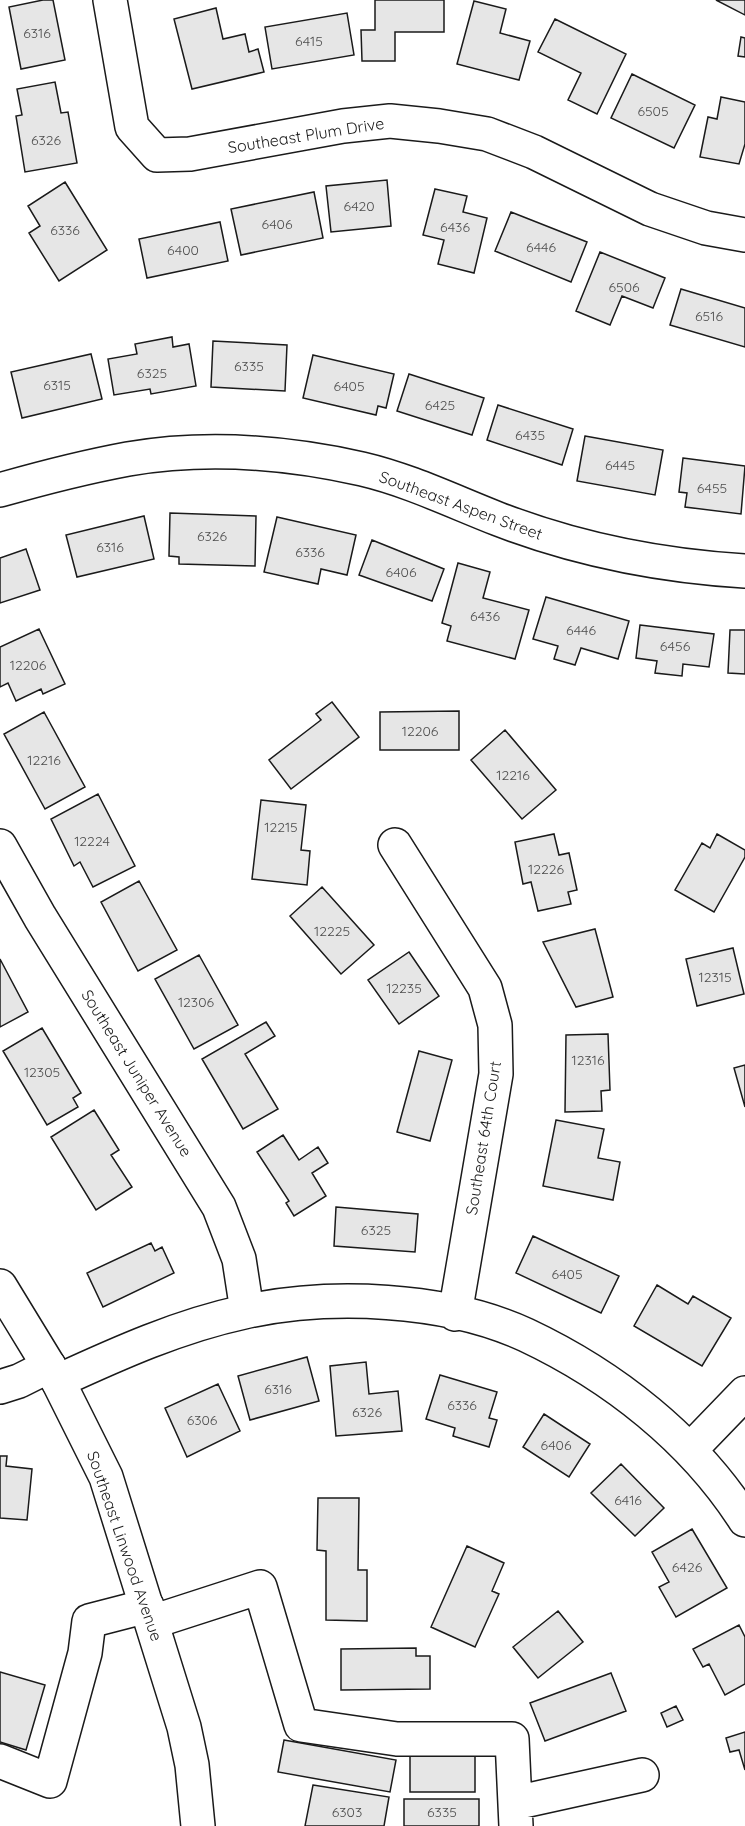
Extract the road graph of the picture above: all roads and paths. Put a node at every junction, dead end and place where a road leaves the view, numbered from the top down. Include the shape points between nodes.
1 (110, 0) edge
2 (745, 235) edge
3 (0, 490) edge
4 (745, 570) edge
5 (395, 845) dead end
6 (0, 846) edge
7 (0, 1286) edge
8 (247, 1311) junction
9 (455, 1314) junction
10 (53, 1374) junction
11 (0, 1387) edge
12 (745, 1393) edge
13 (690, 1450) junction
14 (745, 1520) edge
15 (149, 1614) junction
16 (0, 1761) edge
17 (642, 1775) dead end
18 (515, 1814) edge
19 (198, 1826) edge

1 - 2 street, Southeast Plum Drive via 132,127 157,155 190,154 390,121 439,126 487,134 534,152 650,209 706,228
3 - 4 street, Southeast Aspen Street via 129,459 209,453 296,457 364,470 429,489 498,519 603,551 671,564
5 - 9 street, Southeast 64th Court via 484,988 495,1024 496,1074
6 - 8 street, Southeast Juniper Avenue via 219,1207 239,1259
7 - 10 street, Southeast Linwood Avenue
8 - 9 street via 301,1303 354,1302 406,1305
8 - 10 street via 207,1320
9 - 13 street via 525,1335 576,1363 635,1401
10 - 11 street
10 - 15 street, Southeast Linwood Avenue via 105,1477
12 - 13 street
13 - 14 street
15 - 16 street via 89,1621 85,1653 50,1780
15 - 18 street via 260,1587 301,1725 397,1739 512,1739
15 - 19 street, Southeast Linwood Avenue via 186,1737
17 - 18 street

